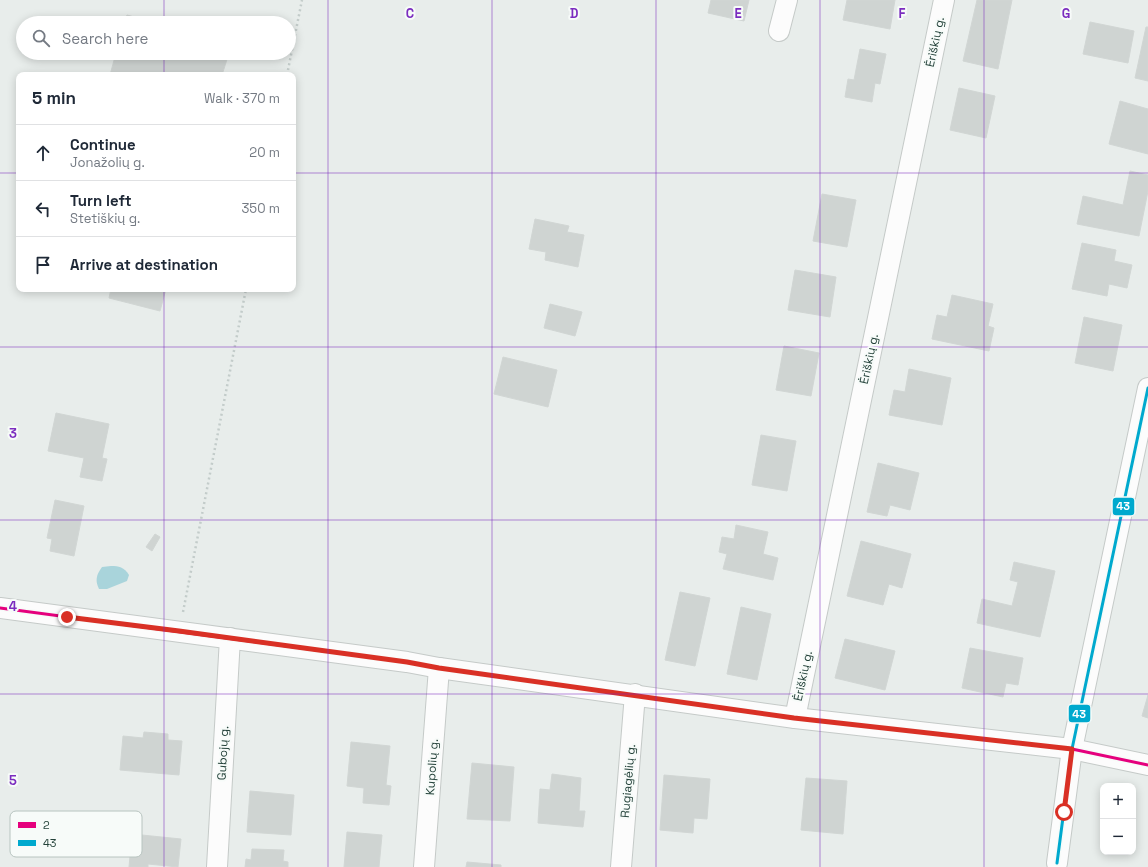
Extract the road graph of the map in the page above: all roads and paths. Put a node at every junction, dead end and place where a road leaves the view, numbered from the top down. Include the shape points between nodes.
1 (302, 0) edge
2 (787, 0) edge
3 (944, 0) edge
4 (296, 30) edge
5 (779, 31) dead end
6 (290, 60) edge
7 (288, 72) edge
8 (245, 292) edge
9 (1148, 388) edge
10 (1144, 423) edge
11 (0, 608) edge
12 (179, 631) junction
13 (230, 638) junction
14 (439, 668) junction
15 (635, 694) junction
16 (794, 718) junction
17 (1072, 749) junction
18 (1148, 765) edge
19 (1057, 863) dead end
20 (216, 867) edge
21 (424, 867) edge
22 (621, 867) edge

1 - 4 path
2 - 5 street
3 - 16 street, Ėriškių g.
6 - 7 path
8 - 12 path
9 - 10 street
10 - 17 street
11 - 12 street
12 - 13 street
13 - 14 street
13 - 20 street, Gubojų g.
14 - 15 street
14 - 21 street, Kupolių g.
15 - 16 street
15 - 22 street, Rugiagėlių g.
16 - 17 street
17 - 18 street
17 - 19 street

